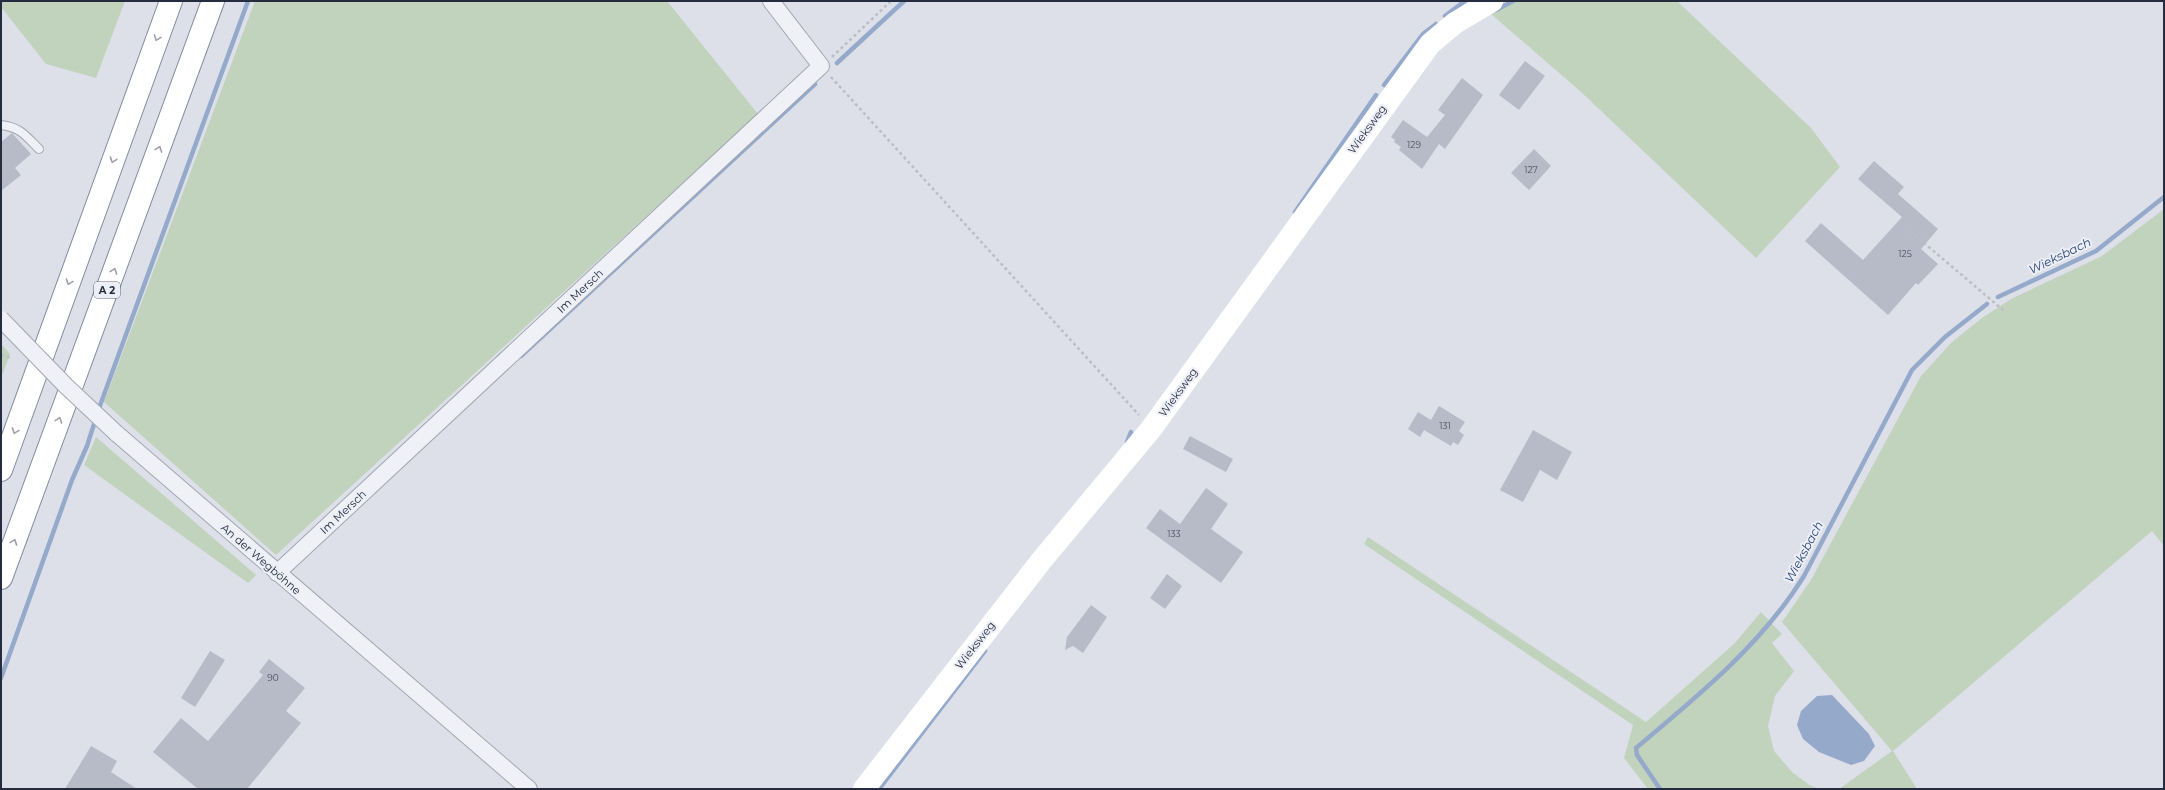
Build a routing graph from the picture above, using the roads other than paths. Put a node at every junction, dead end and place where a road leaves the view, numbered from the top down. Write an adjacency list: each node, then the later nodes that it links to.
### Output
1 (171, 1): 8 (main road, one-way to 8)
2 (213, 1): 10 (main road, A 2, one-way to 2)
3 (771, 1): 9 (street, Im Mersch)
4 (1492, 1): 12 (main road, Wieksweg)
5 (1, 125): 6 (lane)
6 (39, 149)
7 (1, 320): 9 (street, An der Wegböhne, bridge)
8 (1, 470)
9 (277, 573): 11 (street, An der Wegböhne)
10 (1, 578)
11 (529, 789)
12 (864, 789)

